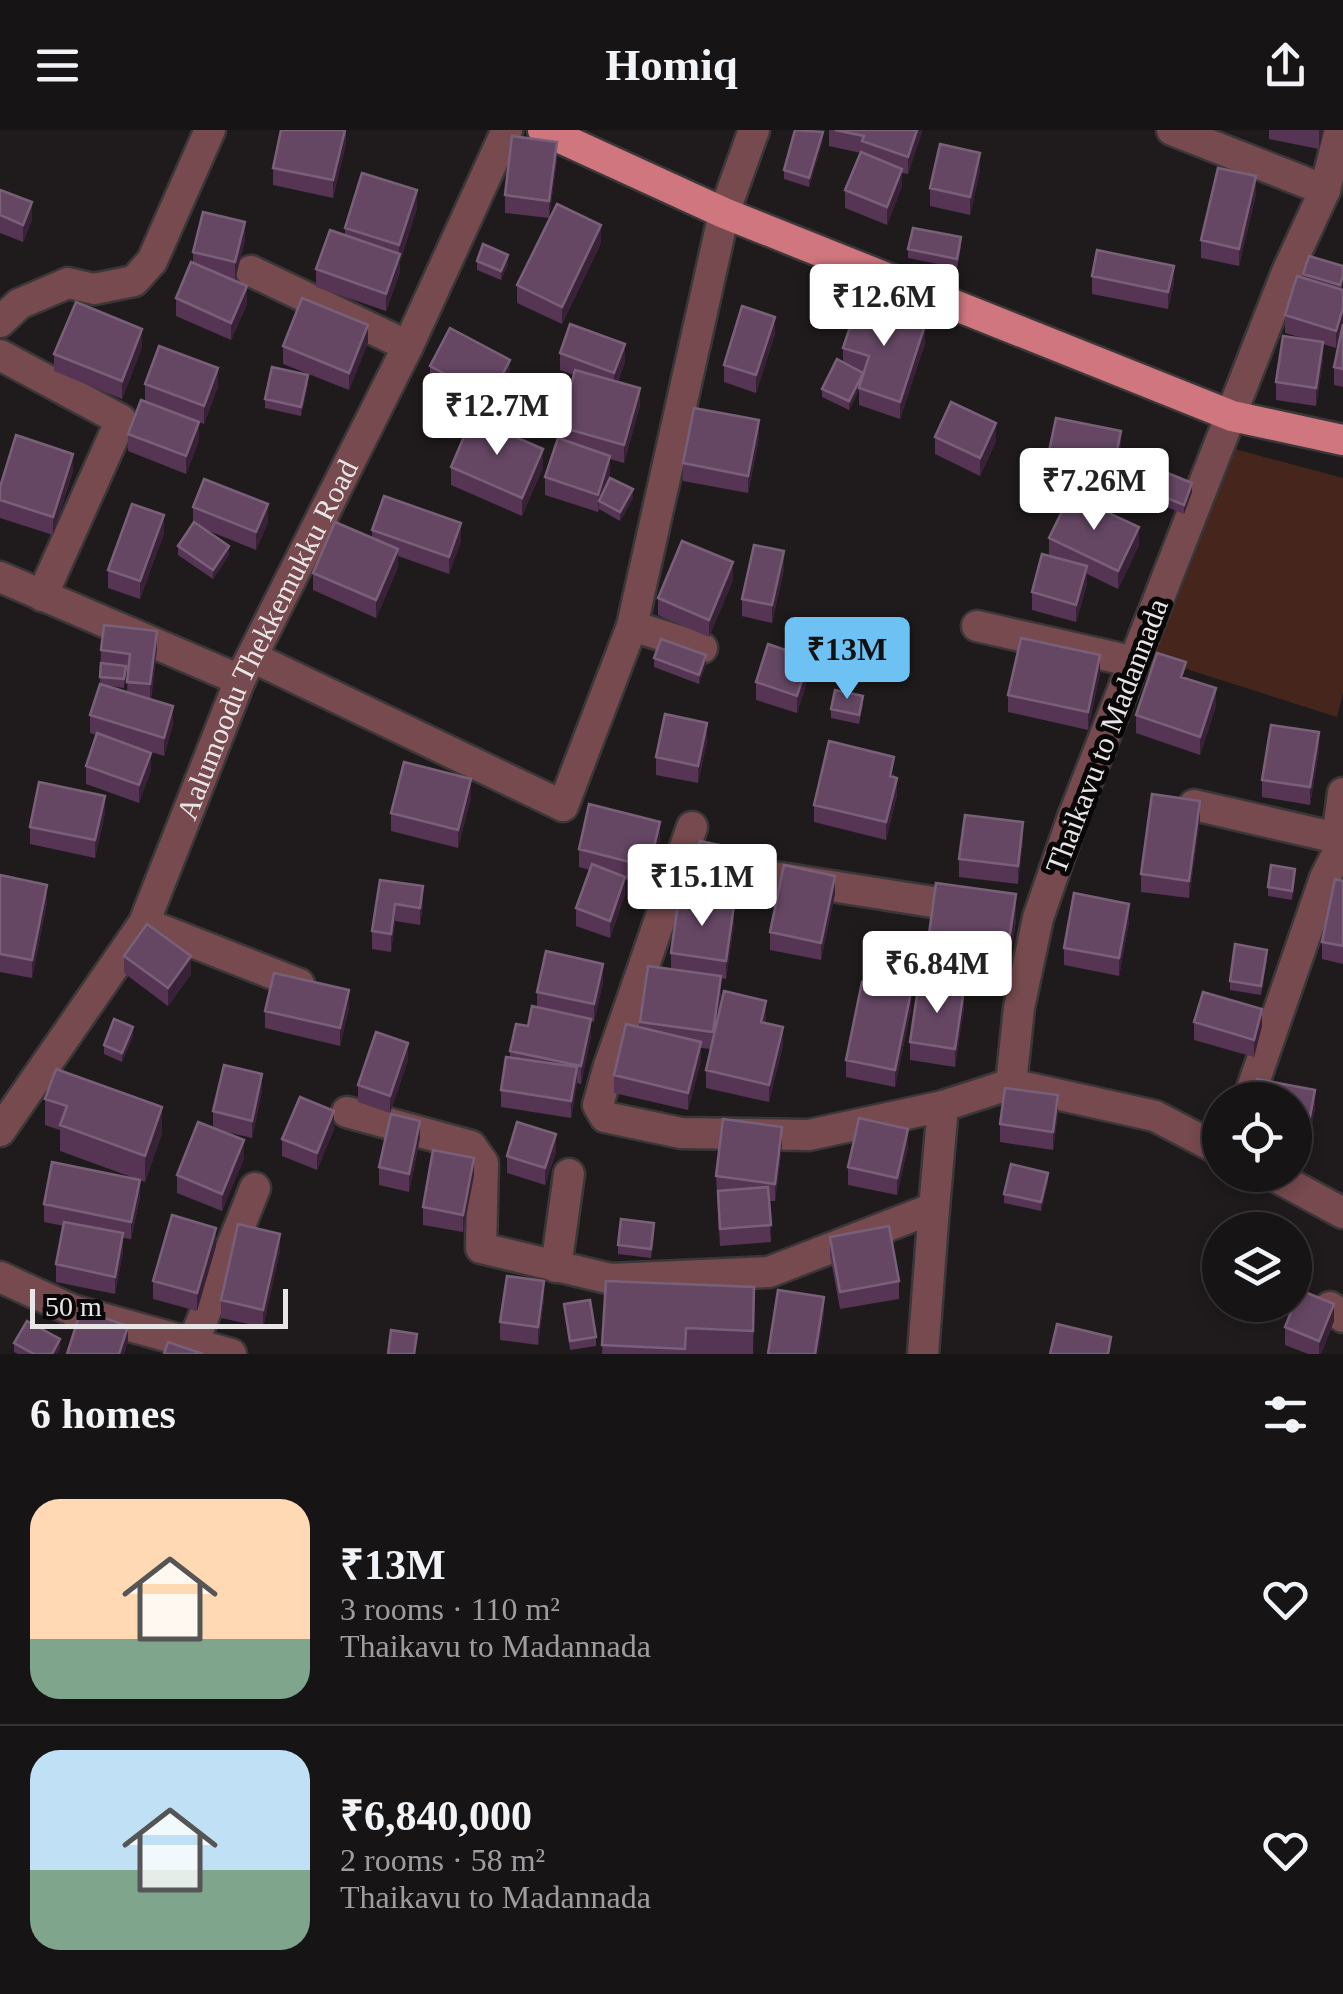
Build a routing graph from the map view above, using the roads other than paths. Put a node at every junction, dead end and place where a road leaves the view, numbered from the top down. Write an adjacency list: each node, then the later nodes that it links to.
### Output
1 (210, 130): 10 (street)
2 (507, 130): 11 (street, Aalumoodu Thekkemukku Road)
3 (754, 130): 8 (street)
4 (1172, 130): 7 (street)
5 (1340, 130): 7 (street, Thaikavu to Madannada)
6 (558, 133): 8 (main road)
7 (1325, 190): 13 (street, Thaikavu to Madannada)
8 (724, 213): 13 (main road); 17 (street)
9 (251, 271): 11 (street)
10 (0, 322)
11 (408, 346): 21 (street, Aalumoodu Thekkemukku Road)
12 (0, 356): 16 (street)
13 (1232, 416): 14 (main road); 20 (street, Thaikavu to Madannada)
14 (1343, 440)
15 (0, 578): 16 (street)
16 (42, 596): 21 (street)
17 (632, 626): 19 (street); 21 (street)
18 (977, 626): 20 (street)
19 (702, 648)
20 (1135, 662): 27 (street, Thaikavu to Madannada)
21 (246, 669): 28 (street, Aalumoodu Thekkemukku Road)
22 (1343, 793): 25 (street)
23 (1194, 805): 25 (street)
24 (692, 827): 32 (street)
25 (1339, 855): 30 (street)
26 (774, 877): 27 (street)
27 (1038, 918): 31 (street, Thaikavu to Madannada)
28 (144, 923): 29 (street); 34 (street, Aalumoodu Thekkemukku Road)
29 (299, 984)
30 (1254, 1082)
31 (1012, 1084): 32 (street); 35 (street)
32 (943, 1106): 39 (street)
33 (346, 1112): 41 (street)
34 (0, 1131)
35 (1202, 1141)
36 (569, 1174): 41 (street)
37 (255, 1188): 43 (street)
38 (1304, 1192): 40 (street)
39 (934, 1208): 41 (street); 45 (street)
40 (1343, 1213)
41 (556, 1267)
42 (0, 1277): 43 (street)
43 (192, 1343): 44 (street)
44 (231, 1354)
45 (923, 1354)

